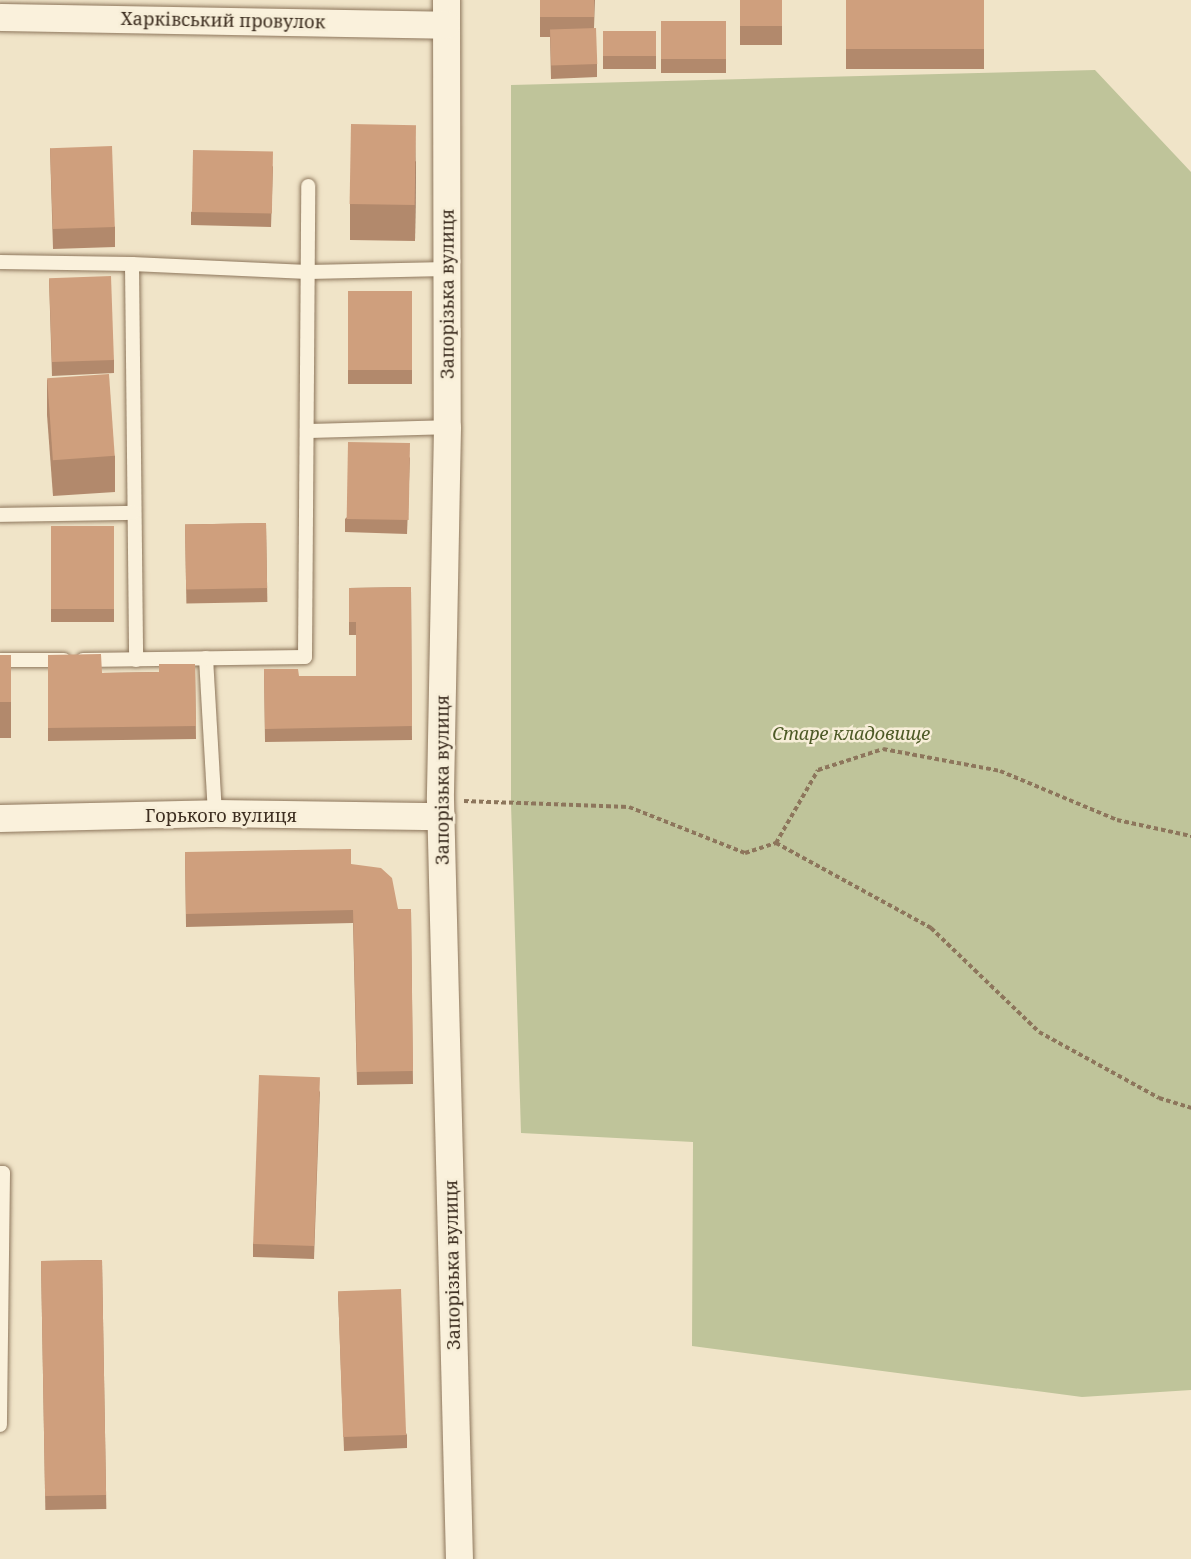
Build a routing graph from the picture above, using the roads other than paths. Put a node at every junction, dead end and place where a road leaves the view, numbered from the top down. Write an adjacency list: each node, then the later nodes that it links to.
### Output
1 (99, 9): 2 (street, Харківський провулок); 3 (street, Харківський провулок)
2 (446, 12): 7 (street, Запорізька вулиця)
3 (0, 17)
4 (308, 186): 8 (lane)
5 (0, 262): 6 (lane)
6 (132, 264): 8 (lane); 11 (lane)
7 (447, 269): 8 (lane); 9 (street, Запорізька вулиця)
8 (308, 272): 10 (lane)
9 (447, 427): 10 (lane); 16 (street, Запорізька вулиця)
10 (307, 431): 13 (lane)
11 (133, 513): 12 (lane); 15 (lane)
12 (0, 515)
13 (206, 658): 15 (lane); 17 (lane)
14 (0, 660): 15 (lane)
15 (136, 660)
16 (440, 808): 17 (street, Горького вулиця); 21 (street, Запорізька вулиця)
17 (215, 813): 18 (street, Горького вулиця)
18 (0, 818)
19 (0, 1173): 20 (lane)
20 (0, 1425)
21 (459, 1559)

